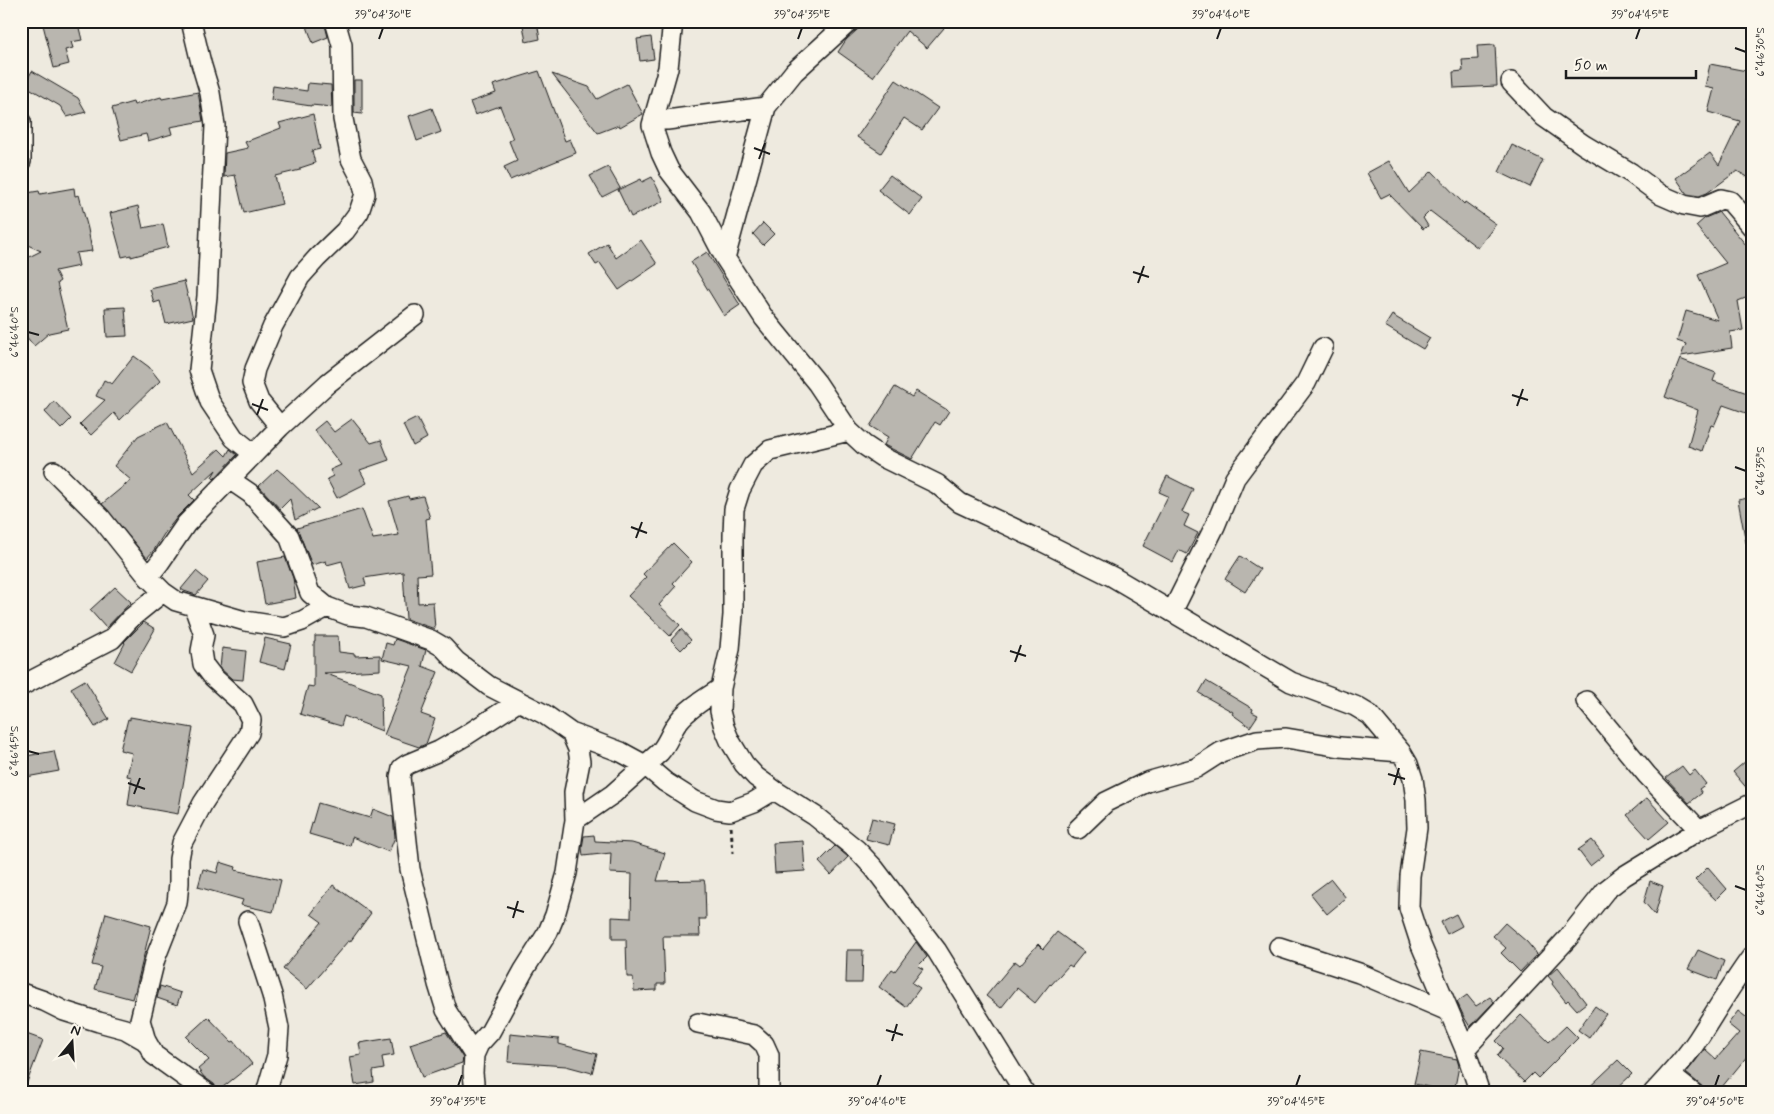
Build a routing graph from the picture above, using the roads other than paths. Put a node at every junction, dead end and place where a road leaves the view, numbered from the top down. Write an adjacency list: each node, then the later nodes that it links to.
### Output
1 (192, 21): 17 (street)
2 (336, 21): 15 (street)
3 (673, 21): 7 (street)
4 (850, 21): 6 (street)
5 (1511, 82): 11 (street)
6 (766, 107): 7 (street); 12 (street)
7 (654, 118): 12 (street)
8 (21, 122): 9 (street)
9 (22, 138): 10 (street)
10 (21, 161)
11 (1753, 228)
12 (725, 258): 16 (street)
13 (415, 315): 15 (street)
14 (1323, 348): 24 (street)
15 (280, 427): 17 (street)
16 (849, 431): 24 (street); 26 (street)
17 (254, 454): 19 (street)
18 (54, 471): 20 (street)
19 (229, 479): 20 (street); 23 (street)
20 (148, 577): 21 (street)
21 (163, 592): 22 (street); 25 (street)
22 (194, 607): 23 (street); 43 (street)
23 (327, 607): 27 (street)
24 (1172, 612): 30 (street)
25 (21, 686)
26 (721, 688): 31 (street); 32 (street)
27 (519, 701): 29 (street); 45 (street)
28 (1586, 701): 36 (street)
29 (571, 733): 31 (street); 34 (street)
30 (1401, 752): 35 (street); 41 (street)
31 (645, 765): 32 (street); 34 (street)
32 (774, 790): 51 (street)
33 (1753, 803): 36 (street)
34 (575, 820): 45 (street)
35 (1078, 829)
36 (1699, 830): 44 (street)
37 (248, 921): 48 (street)
38 (1279, 947): 41 (street)
39 (1753, 955): 46 (street)
40 (21, 993): 43 (street)
41 (1448, 1011): 44 (street)
42 (698, 1023): 50 (street)
43 (146, 1041): 47 (street)
44 (1465, 1049): 52 (street)
45 (474, 1054): 49 (street)
46 (1670, 1075): 53 (street); 54 (street)
47 (207, 1093)
48 (266, 1093)
49 (475, 1093)
50 (769, 1093)
51 (1025, 1093)
52 (1480, 1093)
53 (1652, 1093)
54 (1693, 1093)

